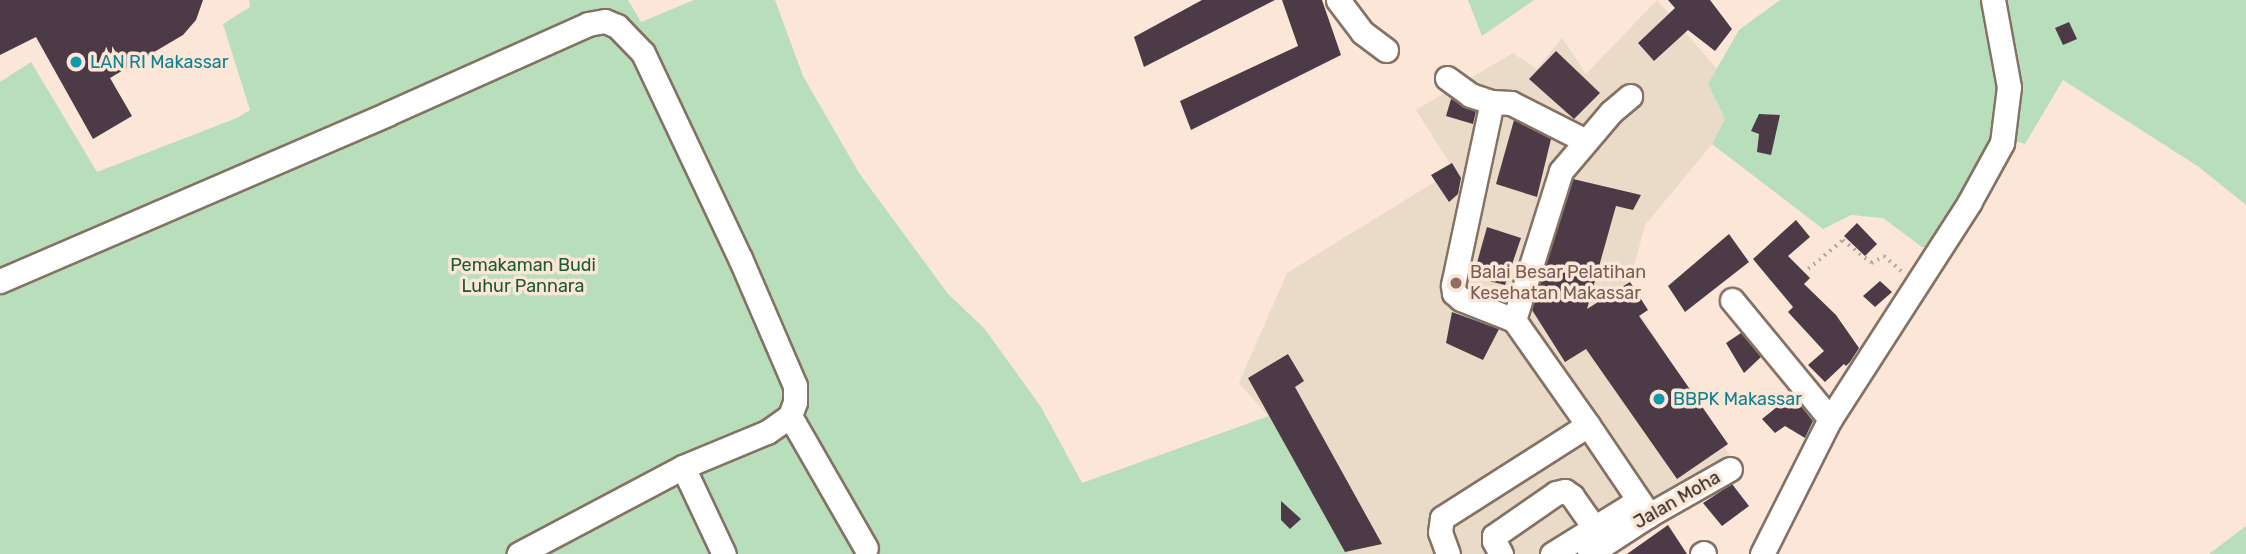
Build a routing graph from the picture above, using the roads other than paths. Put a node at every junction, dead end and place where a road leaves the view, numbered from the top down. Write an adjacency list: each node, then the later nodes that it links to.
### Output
1 (1338, 0): 3 (street)
2 (1993, 0): 12 (street)
3 (1386, 50)
4 (1447, 78): 6 (street)
5 (1630, 96): 7 (street)
6 (1492, 102): 7 (street); 10 (street)
7 (1586, 141): 10 (street)
8 (0, 281): 11 (street)
9 (1732, 300): 12 (street)
10 (1514, 320): 13 (street)
11 (790, 416): 14 (street); 18 (street)
12 (1830, 419): 25 (street)
13 (1588, 425): 16 (street); 21 (street)
14 (683, 467): 19 (street); 20 (street)
15 (1730, 469): 16 (street, Jalan Moha)
16 (1644, 507): 17 (street); 24 (street, Jalan Moha)
17 (1594, 528): 22 (street); 23 (street)
18 (866, 548)
19 (519, 554)
20 (724, 554)
21 (1448, 554)
22 (1501, 554)
23 (1552, 554)
24 (1589, 554)
25 (1762, 554)

